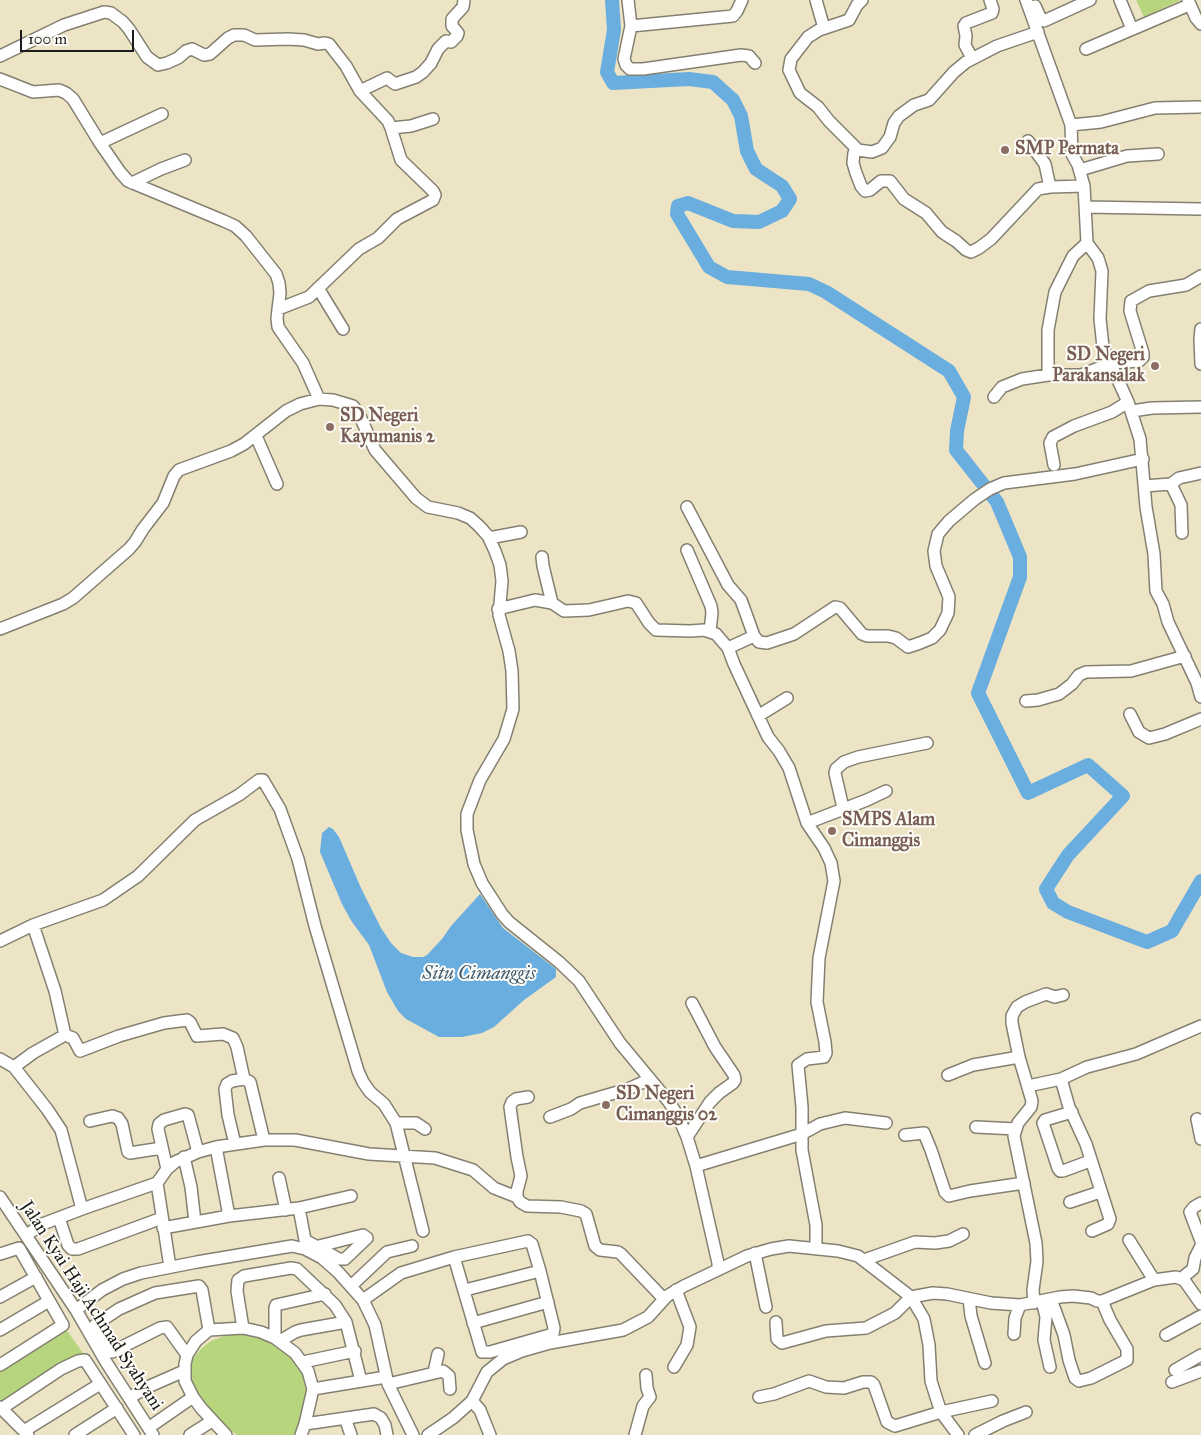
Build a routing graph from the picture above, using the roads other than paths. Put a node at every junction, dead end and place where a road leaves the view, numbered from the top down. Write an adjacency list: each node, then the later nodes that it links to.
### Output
1 (464, 0): 22 (street)
2 (628, 0): 13 (street)
3 (742, 0): 13 (street)
4 (816, 0): 14 (street)
5 (862, 0): 14 (street)
6 (990, 0): 19 (street)
7 (1026, 0): 16 (street)
8 (1033, 0): 9 (street)
9 (1090, 0)
10 (1120, 0): 15 (street)
11 (1188, 3): 12 (street); 15 (street)
12 (1201, 24)
13 (631, 26): 20 (street)
14 (824, 28): 30 (street)
15 (1132, 29): 17 (street)
16 (1038, 32): 19 (street); 26 (street)
17 (1086, 49)
18 (0, 56): 22 (street)
19 (972, 58): 30 (street)
20 (755, 63)
21 (0, 79): 29 (street)
22 (360, 91): 27 (street)
23 (1199, 107): 26 (street)
24 (162, 114): 29 (street)
25 (433, 119): 27 (street)
26 (1071, 125): 33 (street)
27 (391, 128): 41 (street)
28 (1028, 141): 35 (street)
29 (100, 143): 34 (street)
30 (858, 150): 35 (street)
31 (1158, 154): 33 (street)
32 (185, 160): 34 (street)
33 (1080, 170): 36 (street)
34 (132, 183): 42 (street)
35 (1050, 186): 36 (street)
36 (1084, 186): 37 (street)
37 (1085, 207): 38 (street); 39 (street)
38 (1201, 209)
39 (1087, 243): 45 (street); 47 (street)
40 (1201, 276): 45 (street)
41 (318, 288): 42 (street); 43 (street)
42 (278, 309): 49 (street)
43 (343, 329)
44 (1201, 330): 46 (street)
45 (1111, 363): 47 (street); 50 (street)
46 (1201, 364)
47 (1048, 375): 48 (street)
48 (994, 397)
49 (319, 399): 52 (street); 62 (street)
50 (1130, 407): 51 (street); 53 (street); 54 (street)
51 (1201, 408)
52 (256, 436): 56 (street); 67 (street)
53 (1143, 459): 58 (street); 69 (street)
54 (1054, 466)
55 (1201, 473): 57 (street)
56 (277, 484)
57 (1170, 484): 58 (street); 61 (street)
58 (1144, 486): 71 (street)
59 (687, 507): 69 (street)
60 (521, 532): 62 (street)
61 (1182, 533)
62 (489, 538): 66 (street)
63 (688, 550): 68 (street)
64 (542, 557): 65 (street)
65 (552, 603): 66 (street); 68 (street)
66 (498, 608): 93 (street)
67 (0, 629)
68 (710, 631): 70 (street)
69 (754, 636): 70 (street)
70 (728, 648): 76 (street)
71 (1185, 656): 72 (street); 74 (street)
72 (1201, 697)
73 (787, 698): 76 (street)
74 (1026, 701)
75 (1130, 714): 77 (street)
76 (758, 716): 81 (street)
77 (1201, 719)
78 (927, 743): 80 (street)
79 (886, 791): 80 (street)
80 (843, 808): 81 (street)
81 (807, 823): 106 (street)
82 (33, 925): 83 (street); 87 (street); 101 (street)
83 (0, 941)
84 (1063, 995): 88 (street)
85 (692, 1003): 108 (street)
86 (1201, 1026): 94 (street)
87 (65, 1035): 90 (street); 92 (street)
88 (1019, 1057): 91 (street); 95 (street)
89 (0, 1059): 90 (street)
90 (14, 1067): 130 (street)
91 (948, 1075)
92 (245, 1079): 110 (street); 111 (street)
93 (650, 1079): 98 (street); 108 (street)
94 (1061, 1079): 95 (street); 97 (street)
95 (1028, 1086): 105 (street)
96 (528, 1097): 126 (street)
97 (1072, 1112): 117 (street); 117 (street)
98 (550, 1117)
99 (1197, 1119): 109 (street)
100 (90, 1121): 113 (street)
101 (396, 1123): 104 (street); 115 (street)
102 (886, 1123): 106 (street)
103 (976, 1127): 105 (street)
104 (425, 1129)
105 (1016, 1129): 122 (street)
106 (802, 1134): 118 (street); 144 (street)
107 (905, 1136): 122 (street)
108 (687, 1137): 118 (street)
109 (1201, 1139)
110 (264, 1140): 111 (street); 115 (street)
111 (235, 1144): 112 (street)
112 (216, 1147): 114 (street); 132 (street)
113 (162, 1148): 114 (street); 119 (street)
114 (198, 1152): 116 (street)
115 (403, 1155): 126 (street); 136 (street)
116 (184, 1157): 119 (street); 134 (street)
117 (1090, 1161): 123 (street)
118 (696, 1166): 151 (street)
119 (166, 1169): 121 (street)
120 (279, 1178): 131 (street)
121 (156, 1183): 130 (street); 135 (street)
122 (1024, 1183): 166 (street)
123 (1100, 1192): 127 (street); 137 (street)
124 (350, 1196): 129 (street)
125 (0, 1197): 139 (street, Jalan Kyai Haji Achmad Syahyani)
126 (517, 1197): 162 (street)
127 (1070, 1202)
128 (1201, 1203): 141 (street)
129 (299, 1208): 131 (street); 145 (street)
130 (82, 1209): 133 (street)
131 (286, 1210): 132 (street)
132 (229, 1216): 134 (street)
133 (59, 1218): 135 (street); 139 (street)
134 (195, 1222): 135 (street)
135 (162, 1223): 150 (street)
136 (423, 1231)
137 (1092, 1231)
138 (963, 1234): 149 (street)
139 (27, 1235): 172 (street, Jalan Kyai Haji Achmad Syahyani)
140 (1130, 1240): 154 (street)
141 (1201, 1241)
142 (412, 1246): 156 (street)
143 (1201, 1246): 155 (street)
144 (816, 1249): 147 (street); 149 (street)
145 (323, 1252): 150 (street); 156 (street)
146 (0, 1254): 153 (street)
147 (754, 1254): 151 (street); 171 (street)
148 (458, 1258): 152 (street); 157 (street); 164 (street)
149 (864, 1260): 161 (street)
150 (170, 1267): 172 (street)
151 (718, 1269): 158 (street)
152 (540, 1271): 157 (street); 168 (street)
153 (36, 1276): 160 (street); 165 (street)
154 (1154, 1280): 155 (street); 167 (street)
155 (1184, 1280): 169 (street)
156 (351, 1286): 164 (street)
157 (464, 1290): 176 (street)
158 (676, 1290): 162 (street); 190 (street)
159 (325, 1294): 174 (street); 177 (street); 182 (street)
160 (0, 1297)
161 (911, 1297): 163 (street); 175 (street); 209 (street)
162 (664, 1299): 205 (street)
163 (969, 1299): 170 (street); 188 (street)
164 (363, 1300): 196 (street)
165 (49, 1301): 178 (street); 189 (street)
166 (1042, 1301): 167 (street); 167 (street); 170 (street); 191 (street)
167 (1102, 1301)
168 (548, 1302): 176 (street); 176 (street)
169 (1201, 1304)
170 (1020, 1305): 180 (street)
171 (766, 1307)
172 (76, 1310): 213 (street, Jalan Kyai Haji Achmad Syahyani)
173 (1201, 1316): 181 (street)
174 (346, 1322): 182 (street); 183 (street)
175 (776, 1322)
176 (473, 1323)
177 (243, 1328): 179 (street); 182 (street)
178 (0, 1330)
179 (210, 1330): 185 (street); 185 (street)
180 (1014, 1334)
181 (1166, 1335)
182 (277, 1339): 187 (street)
183 (355, 1351): 187 (street); 197 (street)
184 (438, 1354): 194 (street)
185 (188, 1355): 192 (street)
186 (1201, 1355): 193 (street)
187 (303, 1362): 201 (street)
188 (984, 1363)
189 (0, 1365)
190 (674, 1366)
191 (1050, 1367)
192 (184, 1371): 202 (street); 203 (street)
193 (1201, 1371)
194 (434, 1372): 196 (street); 200 (street)
195 (646, 1375): 227 (street)
196 (387, 1380): 197 (street); 224 (street)
197 (361, 1381): 201 (street)
198 (100, 1384): 207 (street); 208 (street); 216 (street)
199 (128, 1384): 202 (street)
200 (450, 1389)
201 (313, 1390): 214 (street)
202 (134, 1395): 213 (street)
203 (192, 1397): 212 (street); 213 (street)
204 (759, 1397): 215 (street)
205 (472, 1400): 225 (street); 226 (street)
206 (992, 1401): 209 (street)
207 (1, 1408): 216 (street)
208 (117, 1408): 217 (street); 218 (street)
209 (941, 1412): 215 (street); 228 (street)
210 (1026, 1412): 229 (street)
211 (345, 1418): 214 (street); 222 (street); 223 (street)
212 (212, 1421): 220 (street); 221 (street)
213 (154, 1430): 219 (street)
214 (303, 1430)
215 (901, 1430)
216 (26, 1433)
217 (75, 1435)
218 (134, 1435)
219 (161, 1435)
220 (190, 1435)
221 (226, 1435)
222 (351, 1435)
223 (387, 1435)
224 (413, 1435)
225 (428, 1435)
226 (490, 1435)
227 (635, 1435)
228 (958, 1435)
229 (975, 1435)

